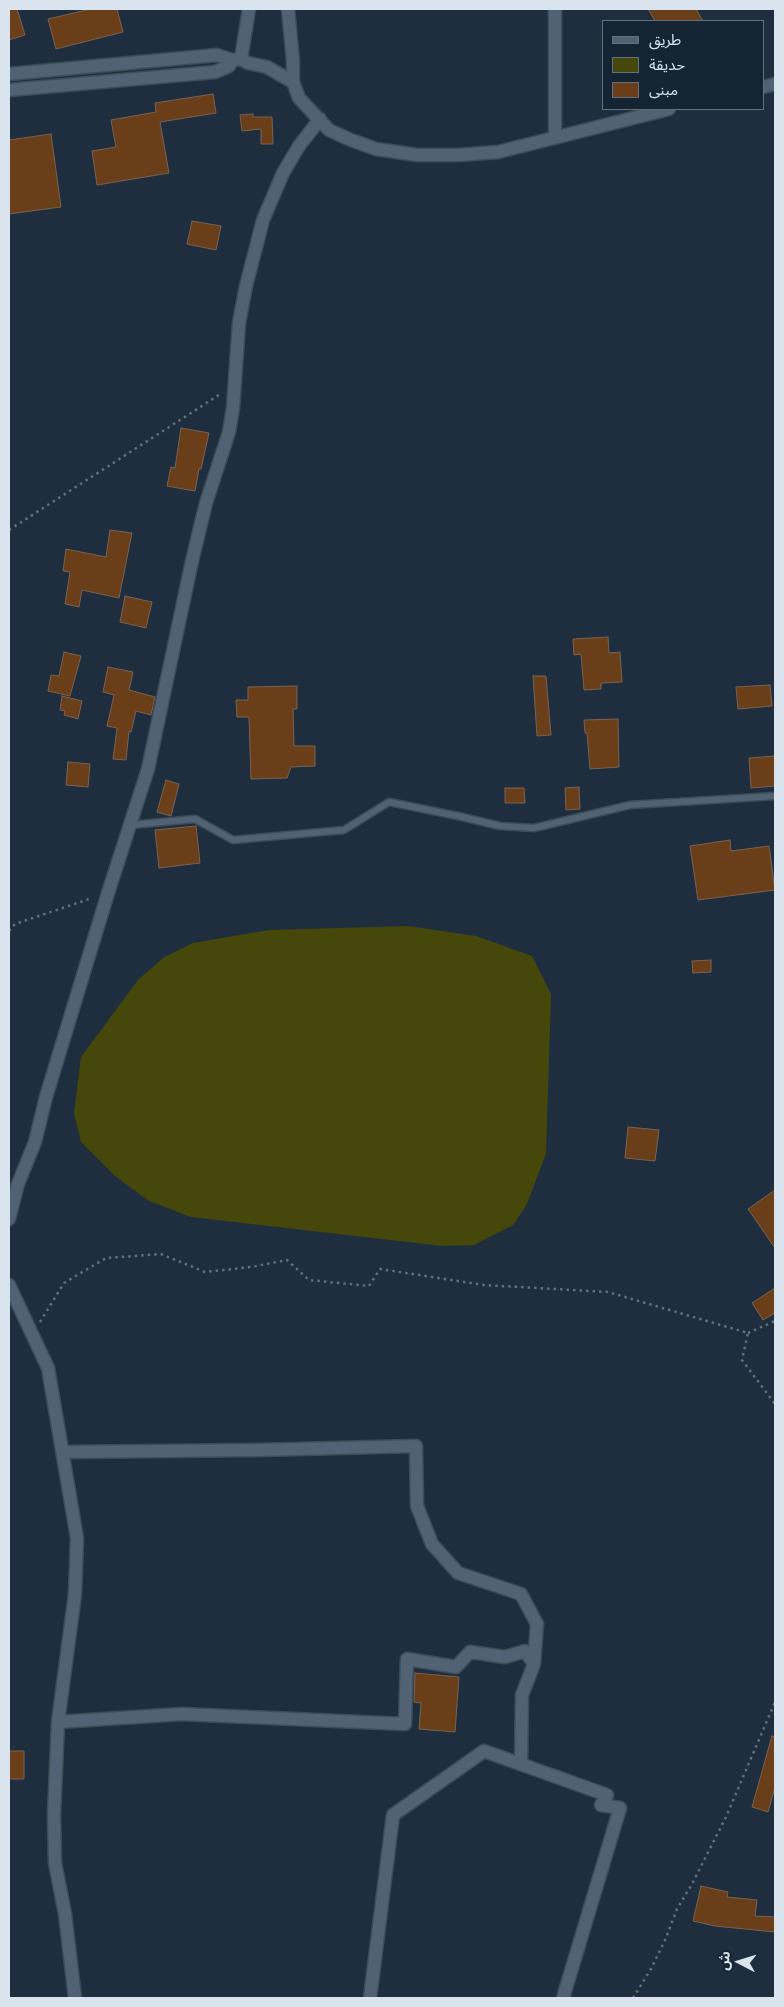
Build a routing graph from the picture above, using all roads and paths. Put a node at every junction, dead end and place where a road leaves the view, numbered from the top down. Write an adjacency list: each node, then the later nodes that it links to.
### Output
1 (249, 9): 4 (street)
2 (288, 9): 6 (street)
3 (555, 9): 10 (street)
4 (236, 60): 5 (street); 6 (street); 7 (street)
5 (9, 74)
6 (293, 82): 9 (street)
7 (9, 90)
8 (665, 110): 10 (street)
9 (320, 119): 10 (street); 11 (street)
10 (556, 137)
11 (235, 384): 12 (path); 14 (street)
12 (9, 530)
13 (775, 796): 14 (lane)
14 (130, 825): 15 (street)
15 (108, 893): 16 (path); 17 (street)
16 (9, 931)
17 (9, 1219)
18 (9, 1285): 21 (street)
19 (775, 1321): 20 (path)
20 (748, 1333): 21 (path); 22 (path)
21 (32, 1335): 23 (street)
22 (775, 1404)
23 (63, 1452): 24 (street); 26 (street)
24 (534, 1664): 26 (street); 27 (street)
25 (775, 1702): 31 (path)
26 (58, 1722): 28 (street)
27 (521, 1764): 29 (street); 30 (street)
28 (75, 1998)
29 (370, 1998)
30 (563, 1998)
31 (633, 1998)

